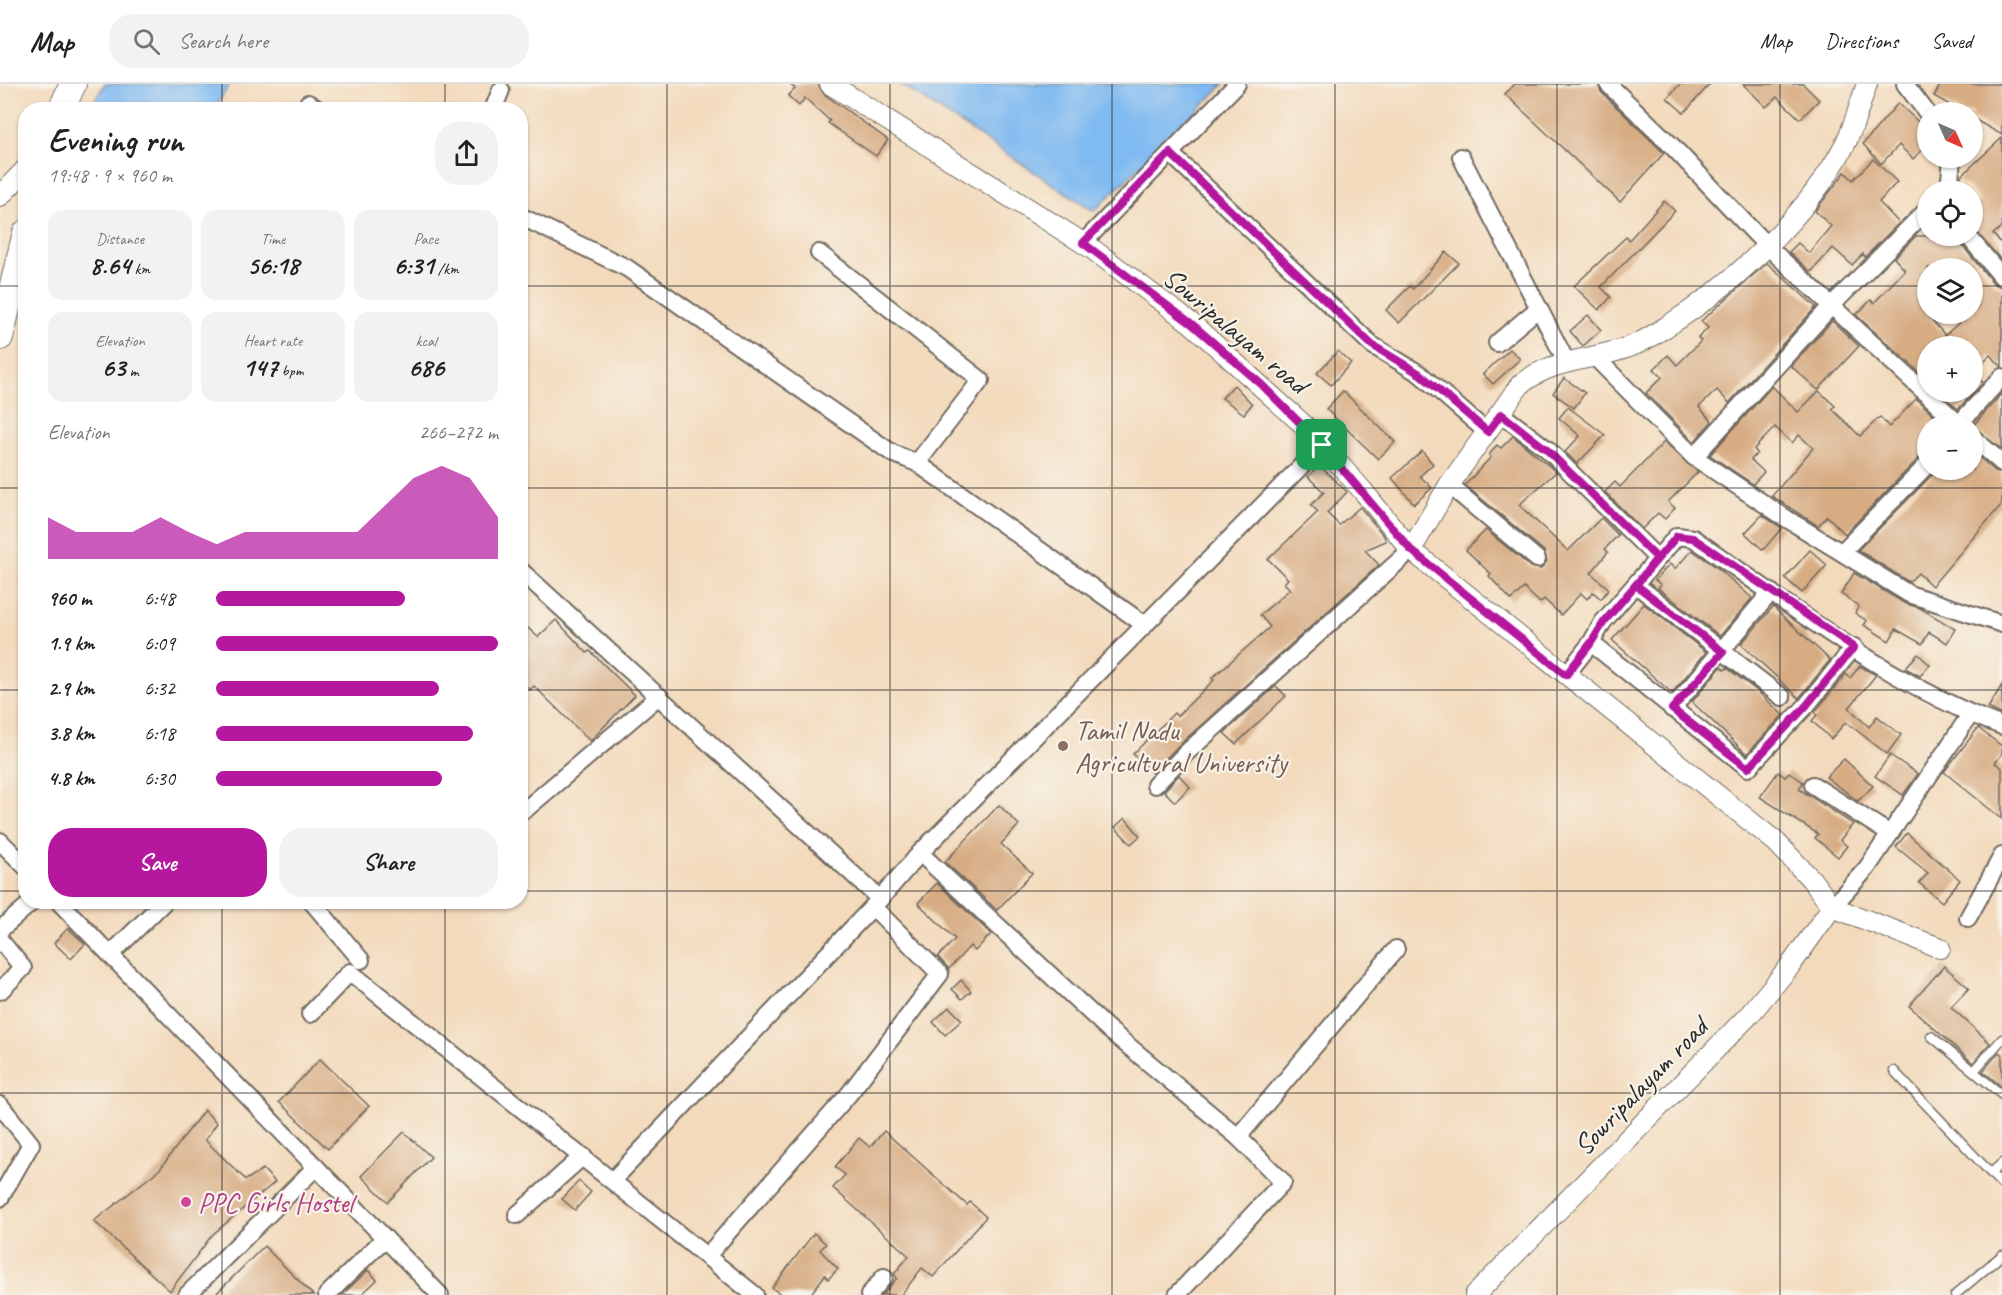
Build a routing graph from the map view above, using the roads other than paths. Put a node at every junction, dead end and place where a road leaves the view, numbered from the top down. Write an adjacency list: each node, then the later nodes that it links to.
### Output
1 (73, 84): 8 (main road)
2 (830, 84): 17 (street, Sowripalayam road)
3 (1237, 84): 11 (street)
4 (1608, 84): 18 (street)
5 (1867, 84): 18 (street)
6 (1905, 84): 10 (street)
7 (501, 90): 9 (street)
8 (65, 102)
9 (496, 102)
10 (1919, 102)
11 (1170, 153): 17 (street); 33 (street)
12 (1461, 157): 24 (street)
13 (18, 177): 14 (street)
14 (0, 196)
15 (528, 220): 37 (street)
16 (1917, 220): 23 (street)
17 (1083, 243): 34 (street, Sowripalayam road)
18 (1766, 245): 23 (street); 27 (street)
19 (1976, 246): 22 (street)
20 (819, 253): 37 (street)
21 (18, 265): 25 (main road)
22 (2002, 277)
23 (1833, 304): 31 (street); 36 (street)
24 (1539, 308): 26 (street); 28 (street)
25 (0, 337)
26 (1497, 343)
27 (1595, 357): 28 (street); 36 (street)
28 (1566, 362): 30 (street)
29 (2002, 377): 32 (street)
30 (1501, 414): 33 (street); 43 (street)
31 (1948, 414)
32 (1968, 414)
33 (1488, 432): 40 (street)
34 (1322, 445): 41 (street, Sowripalayam road); 49 (street)
35 (1983, 447): 38 (street)
36 (1694, 457): 42 (street)
37 (917, 463): 49 (street)
38 (2002, 463)
39 (1917, 475): 42 (street)
40 (1449, 485): 41 (street); 44 (street)
41 (1411, 550): 53 (street, Sowripalayam road); 59 (street)
42 (1842, 552): 48 (street)
43 (1657, 558): 46 (street); 47 (street)
44 (1537, 559)
45 (528, 577): 54 (street)
46 (1636, 585): 50 (street); 52 (street)
47 (1771, 592): 51 (street); 52 (street)
48 (2002, 624)
49 (1145, 625): 64 (street)
50 (1591, 643): 53 (street); 56 (street)
51 (1854, 647): 56 (street); 57 (street)
52 (1723, 652): 55 (street); 56 (street)
53 (1566, 675): 68 (street, Sowripalayam road)
54 (659, 696): 61 (street); 67 (street)
55 (1782, 697)
56 (1672, 709)
57 (1970, 715): 58 (street); 62 (street)
58 (2002, 726)
59 (1155, 785)
60 (1813, 785): 62 (street)
61 (528, 807)
62 (1890, 834): 68 (street)
63 (0, 841): 66 (street)
64 (920, 853): 67 (street); 88 (street)
65 (2002, 856): 73 (street)
66 (18, 859)
67 (877, 902): 93 (street); 99 (street)
68 (1832, 907): 76 (street); 107 (street, Sowripalayam road)
69 (24, 909): 74 (street)
70 (66, 909): 78 (street)
71 (157, 909): 78 (street)
72 (318, 909): 79 (street)
73 (1968, 918)
74 (0, 930)
75 (0, 940): 80 (street)
76 (1941, 948)
77 (1396, 949): 88 (street)
78 (111, 954): 91 (street)
79 (361, 960)
80 (0, 991)
81 (310, 1014): 89 (street)
82 (1931, 1036): 85 (lane)
83 (2002, 1039): 85 (lane)
84 (1894, 1071): 92 (lane)
85 (1974, 1071): 86 (lane)
86 (2002, 1095)
87 (0, 1105): 95 (street)
88 (1238, 1137): 106 (street)
89 (583, 1156): 93 (street); 96 (street)
90 (2002, 1163): 92 (lane)
91 (316, 1167): 97 (street); 101 (street)
92 (1991, 1173): 94 (lane)
93 (613, 1180): 99 (street)
94 (2002, 1185)
95 (0, 1198)
96 (517, 1215)
97 (386, 1238): 102 (street); 103 (street)
98 (2002, 1255): 108 (lane)
99 (707, 1256): 104 (street)
100 (884, 1277): 105 (street)
101 (187, 1295)
102 (327, 1295)
103 (440, 1295)
104 (755, 1295)
105 (869, 1295)
106 (1177, 1295)
107 (1475, 1295)
108 (1955, 1295)

